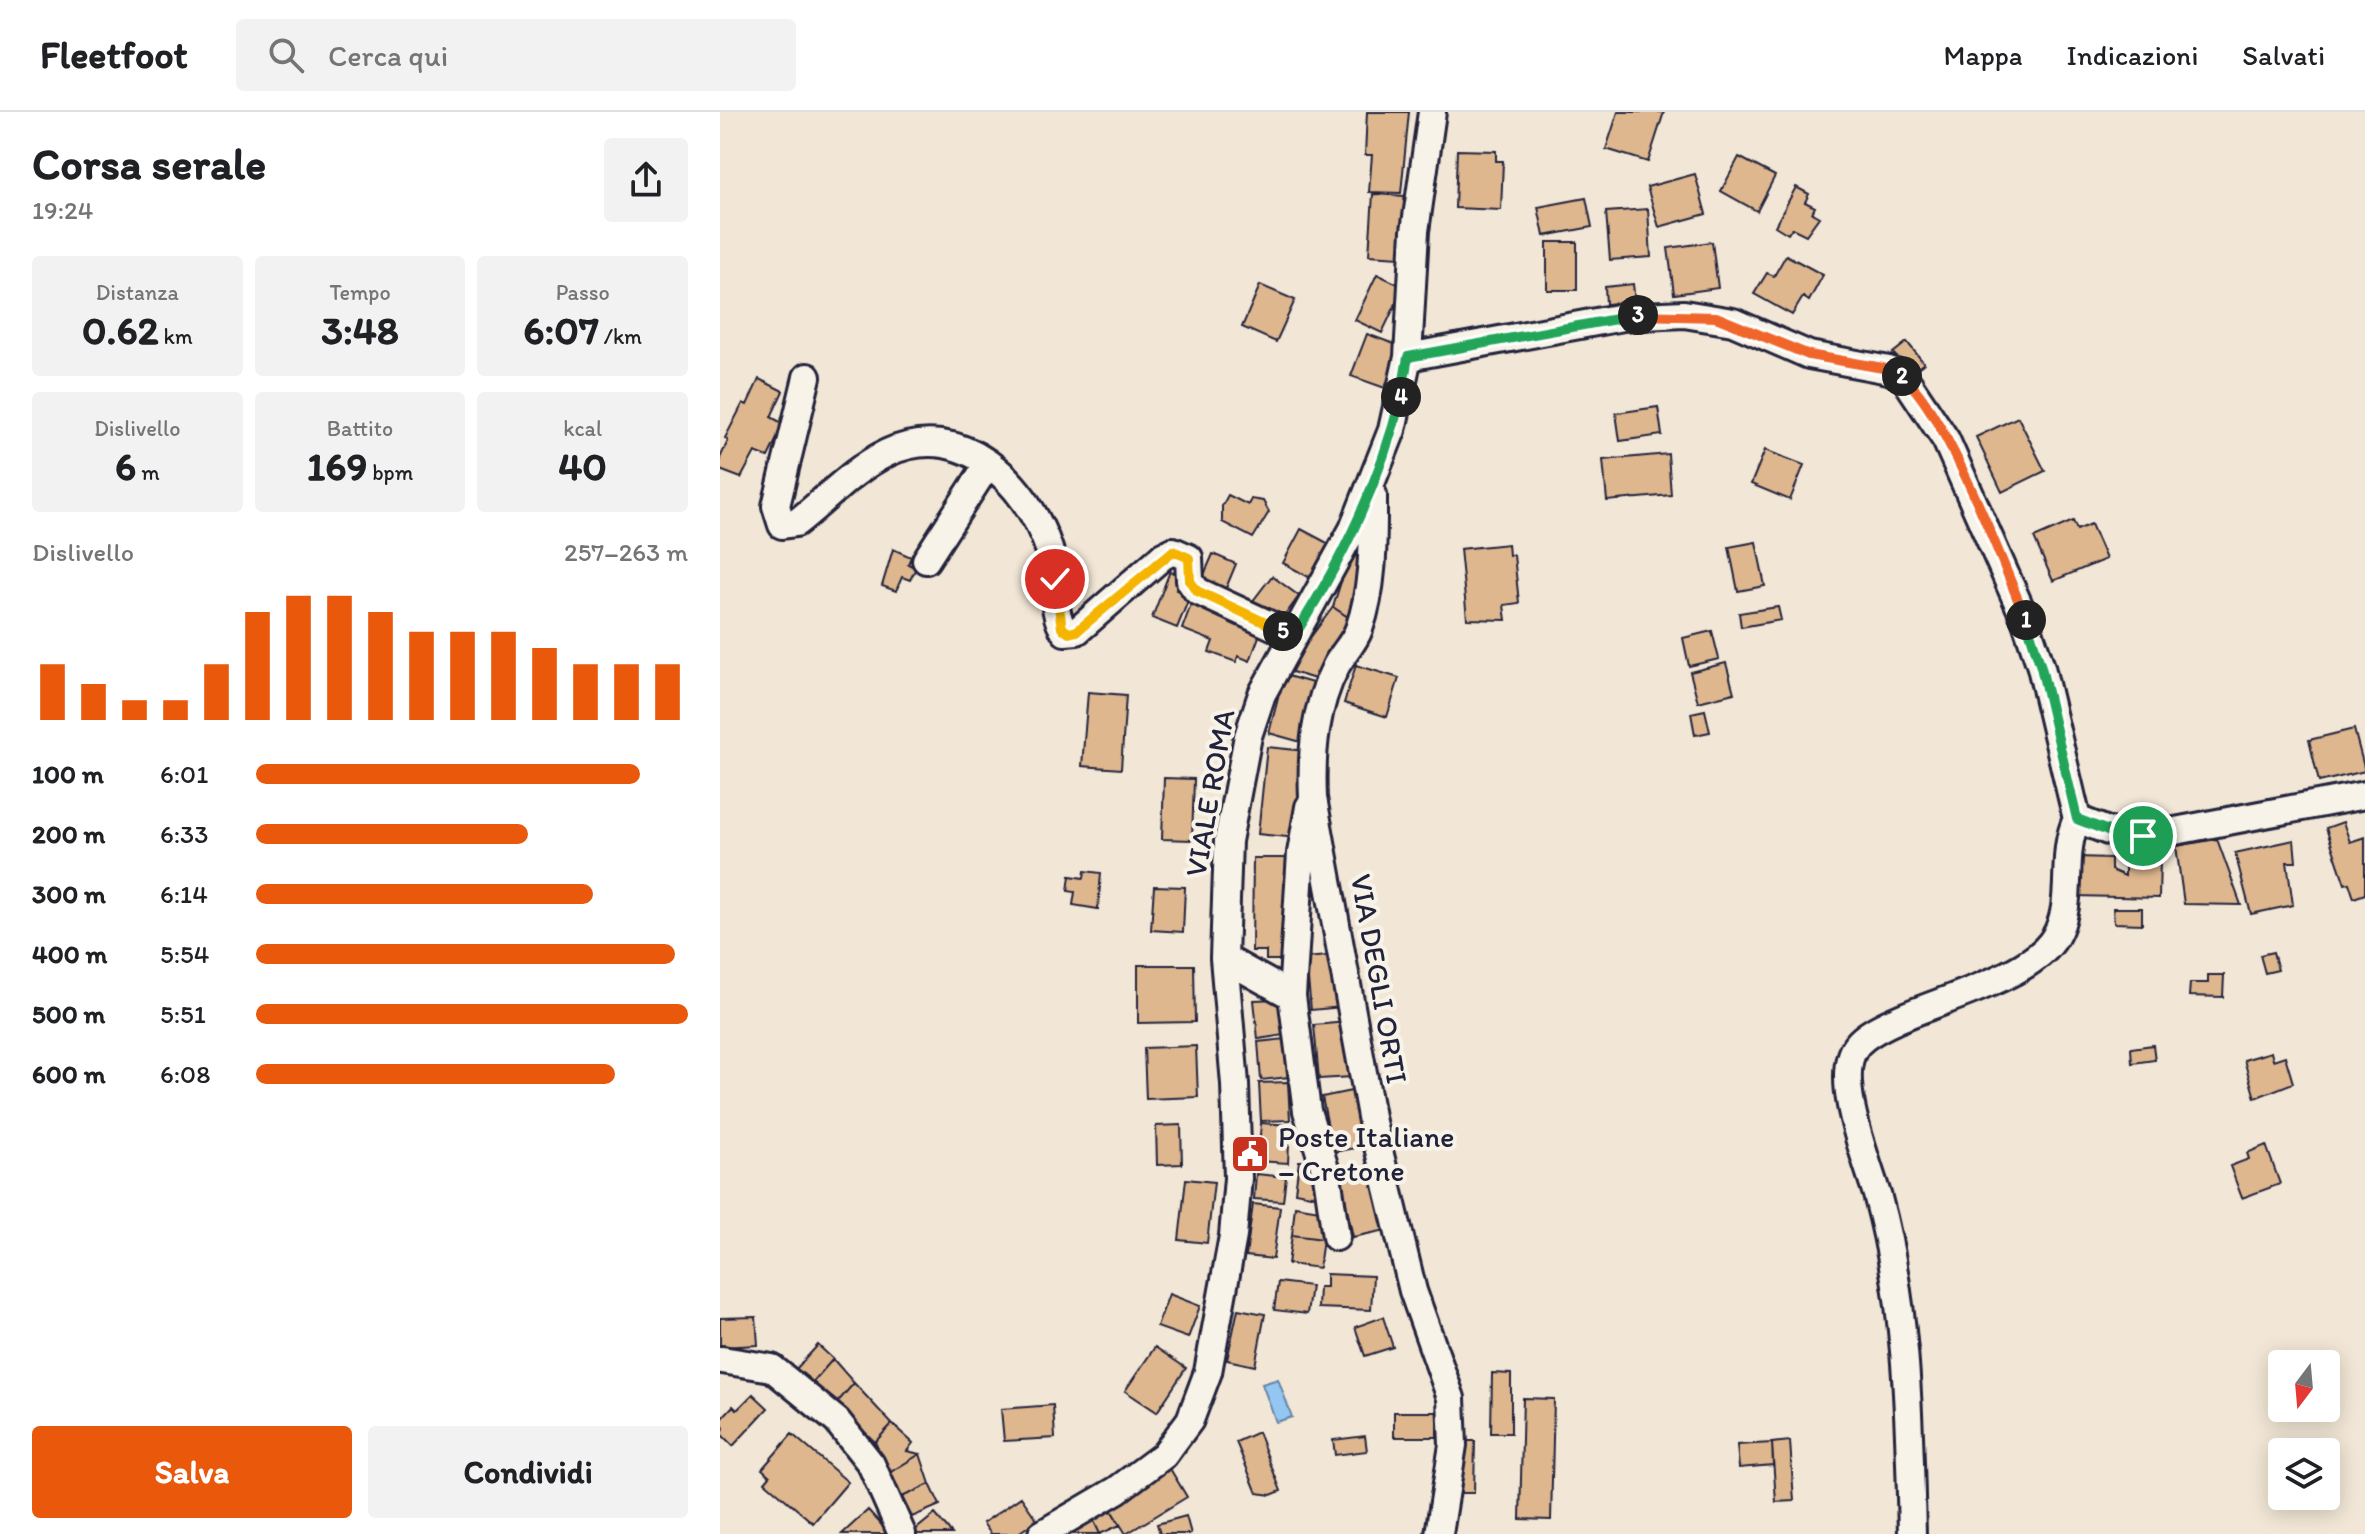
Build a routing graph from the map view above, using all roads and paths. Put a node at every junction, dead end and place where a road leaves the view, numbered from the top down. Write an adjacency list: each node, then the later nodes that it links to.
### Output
1 (1432, 112): 2 (street, VIALE ROMA)
2 (1408, 357): 5 (street, VIALE ROMA); 10 (street)
3 (807, 377): 4 (street)
4 (988, 464): 6 (street); 7 (street)
5 (1373, 483): 7 (street, VIALE ROMA); 8 (street, VIA DEGLI ORTI)
6 (926, 560)
7 (1294, 636): 11 (street, VIALE ROMA)
8 (1313, 788): 12 (street); 17 (street, VIA DEGLI ORTI)
9 (2365, 795): 10 (street)
10 (2077, 819): 18 (street)
11 (1224, 958): 12 (street); 16 (street, VIALE ROMA)
12 (1292, 996): 13 (street)
13 (1336, 1237)
14 (722, 1360): 15 (street)
15 (902, 1534)
16 (1042, 1534)
17 (1439, 1534)
18 (1912, 1534)

